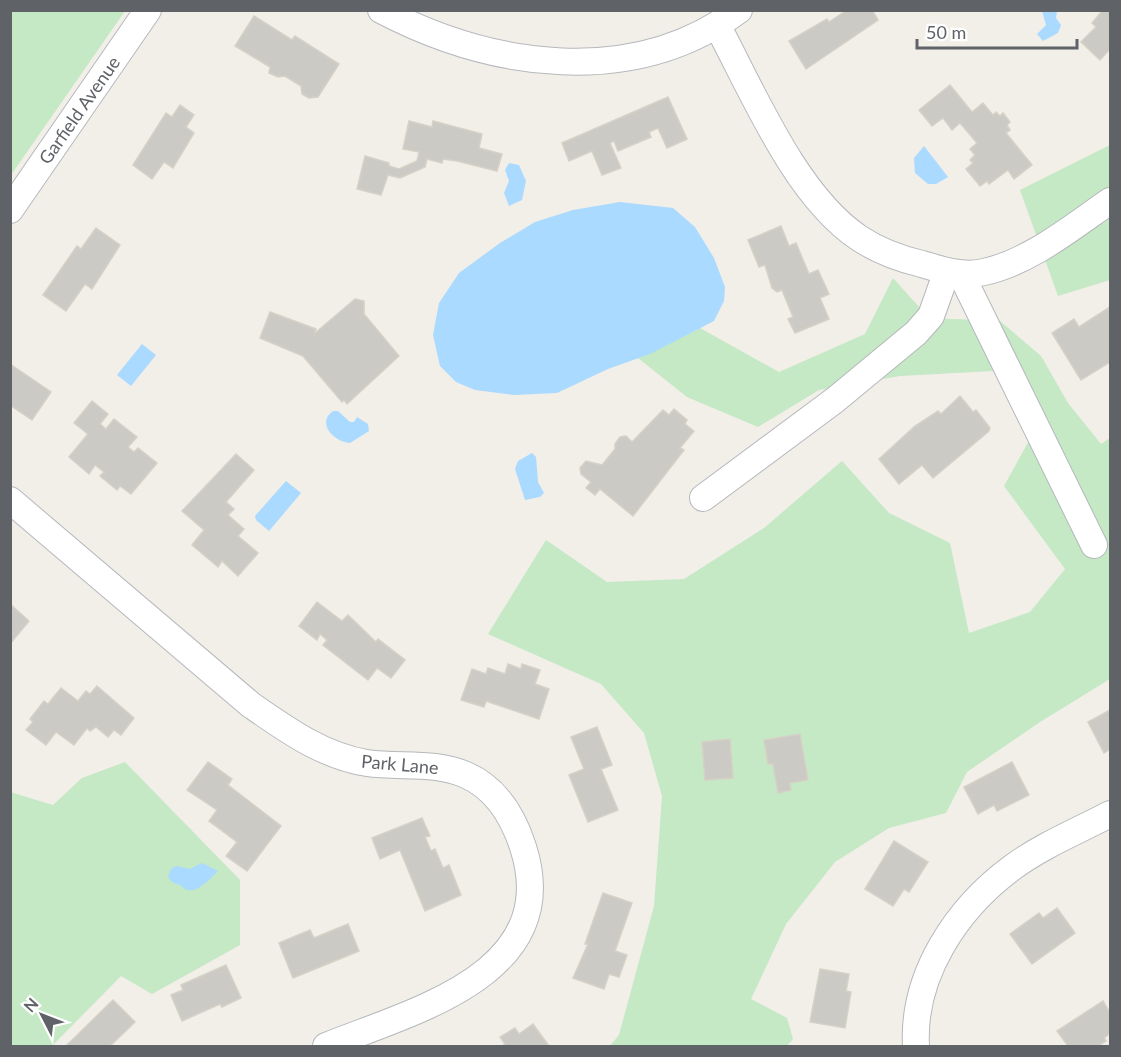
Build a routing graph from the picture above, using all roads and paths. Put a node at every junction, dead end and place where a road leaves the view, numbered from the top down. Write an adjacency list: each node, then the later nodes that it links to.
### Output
1 (148, 10): 6 (street, Garfield Avenue)
2 (381, 10): 4 (street)
3 (739, 10): 4 (street)
4 (717, 25): 7 (street)
5 (1110, 201): 7 (street)
6 (10, 210)
7 (954, 272): 8 (street); 10 (street)
8 (703, 498)
9 (10, 500): 12 (street, Park Lane)
10 (1094, 545)
11 (1110, 814): 13 (street)
12 (326, 1047)
13 (916, 1047)

